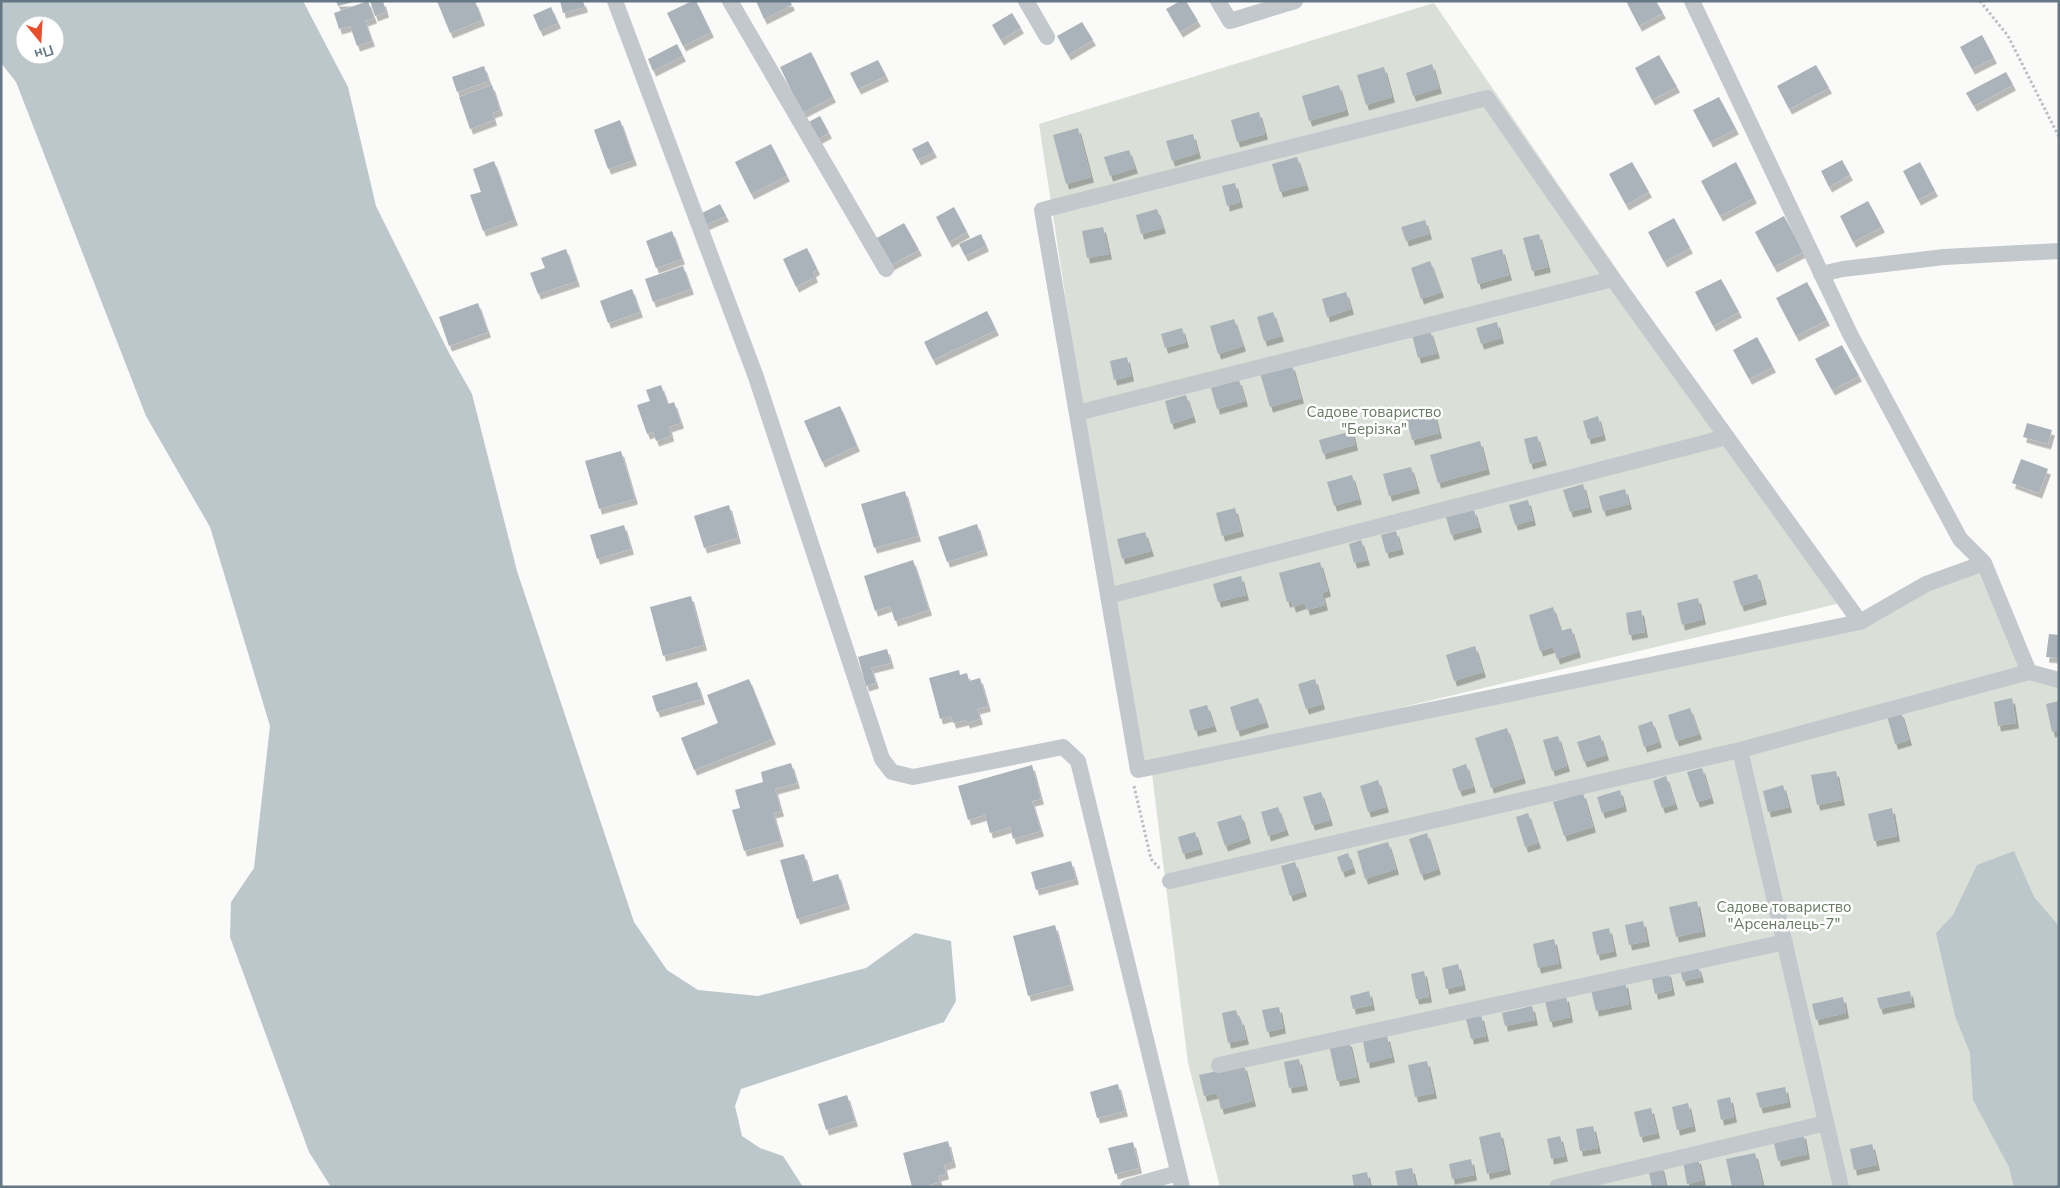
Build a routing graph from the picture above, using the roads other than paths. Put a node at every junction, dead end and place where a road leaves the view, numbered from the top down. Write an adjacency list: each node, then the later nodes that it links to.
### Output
1 (615, 1): 24 (street)
2 (730, 1): 9 (street)
3 (1026, 1): 7 (street)
4 (1218, 1): 5 (street)
5 (1294, 1)
6 (1692, 1): 10 (street)
7 (1047, 37)
8 (2059, 251): 10 (street)
9 (886, 269)
10 (1821, 274): 14 (street)
11 (1613, 279): 12 (street); 12 (street); 13 (street)
12 (1077, 413): 15 (street)
13 (1727, 437): 15 (street); 16 (street)
14 (1984, 563): 16 (street); 17 (street)
15 (1108, 596): 16 (street)
16 (1860, 622)
17 (2029, 672): 18 (street); 19 (street)
18 (2059, 680)
19 (1740, 750): 20 (street); 21 (street)
20 (1170, 881)
21 (1785, 942): 22 (street); 23 (street)
22 (1219, 1065)
23 (1826, 1123): 26 (street); 27 (street)
24 (1180, 1180): 25 (street)
25 (1128, 1187)
26 (1557, 1187)
27 (1841, 1187)

